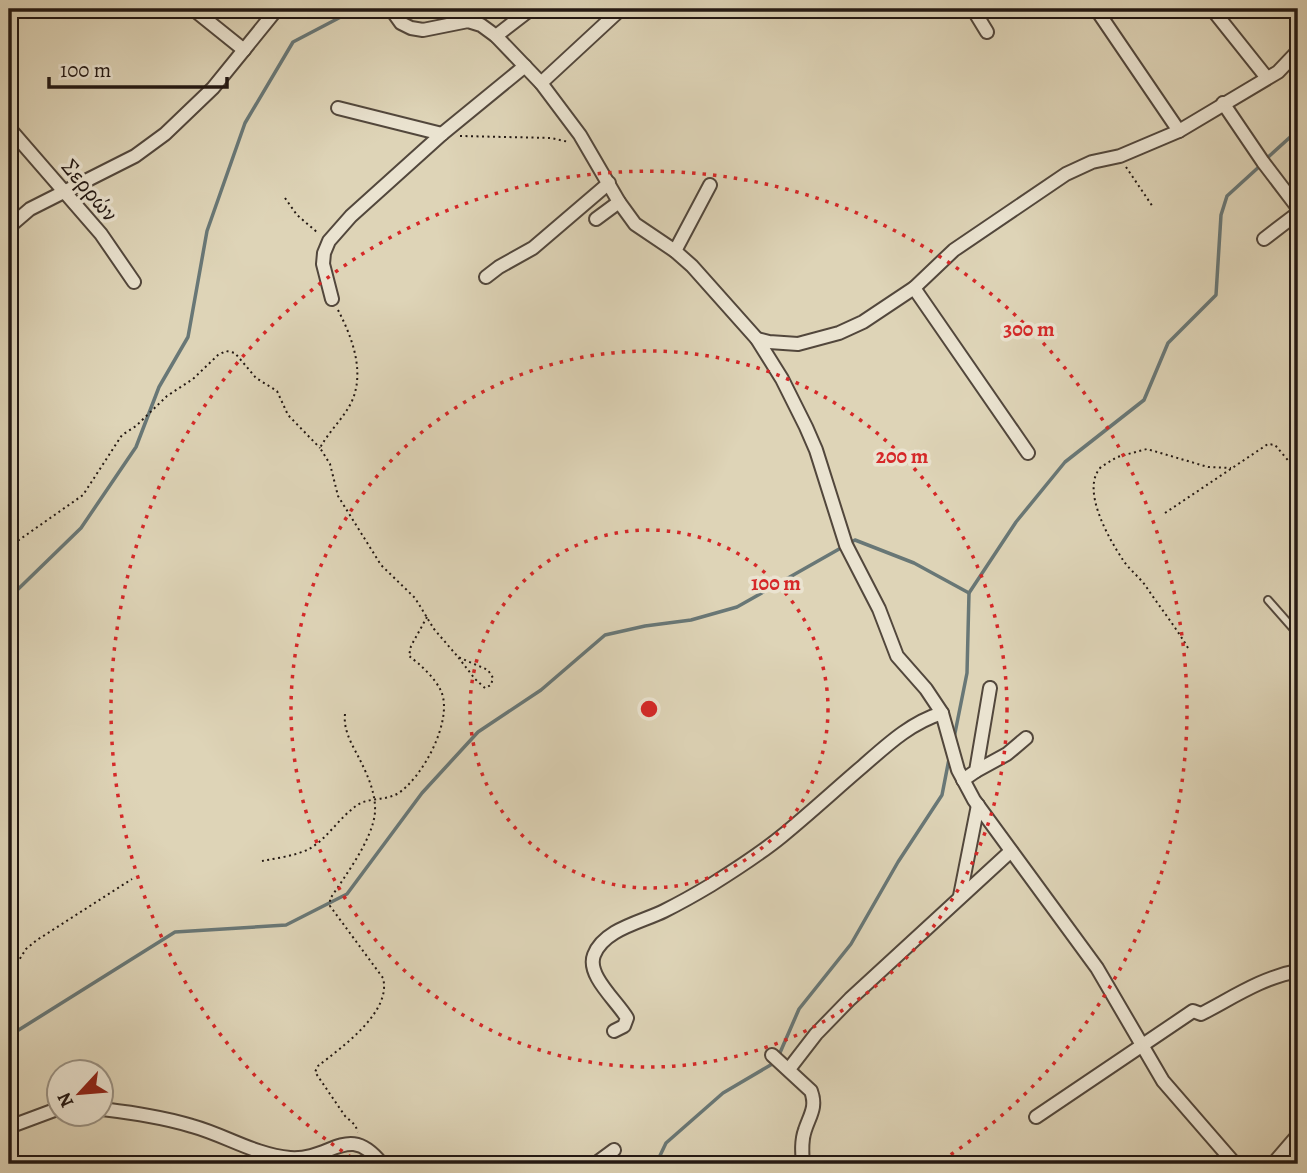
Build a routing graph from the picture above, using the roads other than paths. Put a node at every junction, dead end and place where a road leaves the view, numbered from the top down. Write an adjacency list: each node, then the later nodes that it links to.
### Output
1 (193, 9): 9 (street)
2 (277, 9): 12 (street)
3 (391, 9): 11 (street)
4 (531, 9): 11 (street)
5 (621, 9): 16 (street)
6 (978, 9): 10 (street)
7 (1096, 9): 20 (street)
8 (1212, 9): 15 (street)
9 (208, 13): 12 (street)
10 (987, 32)
11 (496, 36): 14 (street)
12 (244, 50): 24 (street)
13 (1298, 51): 15 (street)
14 (525, 66): 16 (street); 21 (street)
15 (1267, 78): 17 (street)
16 (541, 83): 22 (street)
17 (1223, 103): 20 (street); 26 (street)
18 (338, 108): 21 (street)
19 (9, 128): 24 (street, Σερρών)
20 (1179, 131): 33 (street)
21 (442, 134): 34 (street)
22 (609, 183): 25 (street); 31 (street)
23 (710, 185): 30 (street)
24 (65, 191): 28 (street); 32 (street, Σερρών)
25 (619, 202): 27 (street); 30 (street)
26 (1298, 211): 29 (street)
27 (596, 219)
28 (9, 227)
29 (1264, 239)
30 (675, 251): 35 (street)
31 (486, 277)
32 (134, 282)
33 (914, 288): 36 (street); 38 (street)
34 (332, 299)
35 (757, 339): 36 (street); 37 (street)
36 (798, 344): 37 (street)
37 (772, 360): 42 (street)
38 (1028, 453)
39 (1268, 600): 40 (lane)
40 (1298, 634)
41 (990, 688): 44 (street)
42 (942, 713): 45 (street); 50 (street)
43 (1026, 738): 44 (street)
44 (976, 771): 45 (street)
45 (963, 780): 46 (street)
46 (978, 806): 47 (street); 48 (street)
47 (1011, 851): 48 (street); 51 (street)
48 (960, 896): 53 (street)
49 (1298, 971): 51 (street)
50 (614, 1031)
51 (1141, 1045): 56 (street); 63 (street)
52 (772, 1055): 53 (street)
53 (789, 1069): 62 (street)
54 (116, 1111): 60 (street)
55 (46, 1113): 57 (street)
56 (1036, 1117)
57 (9, 1127)
58 (1298, 1135): 64 (street)
59 (614, 1150): 61 (street)
60 (382, 1164)
61 (594, 1164)
62 (803, 1164)
63 (1235, 1164)
64 (1273, 1164)

